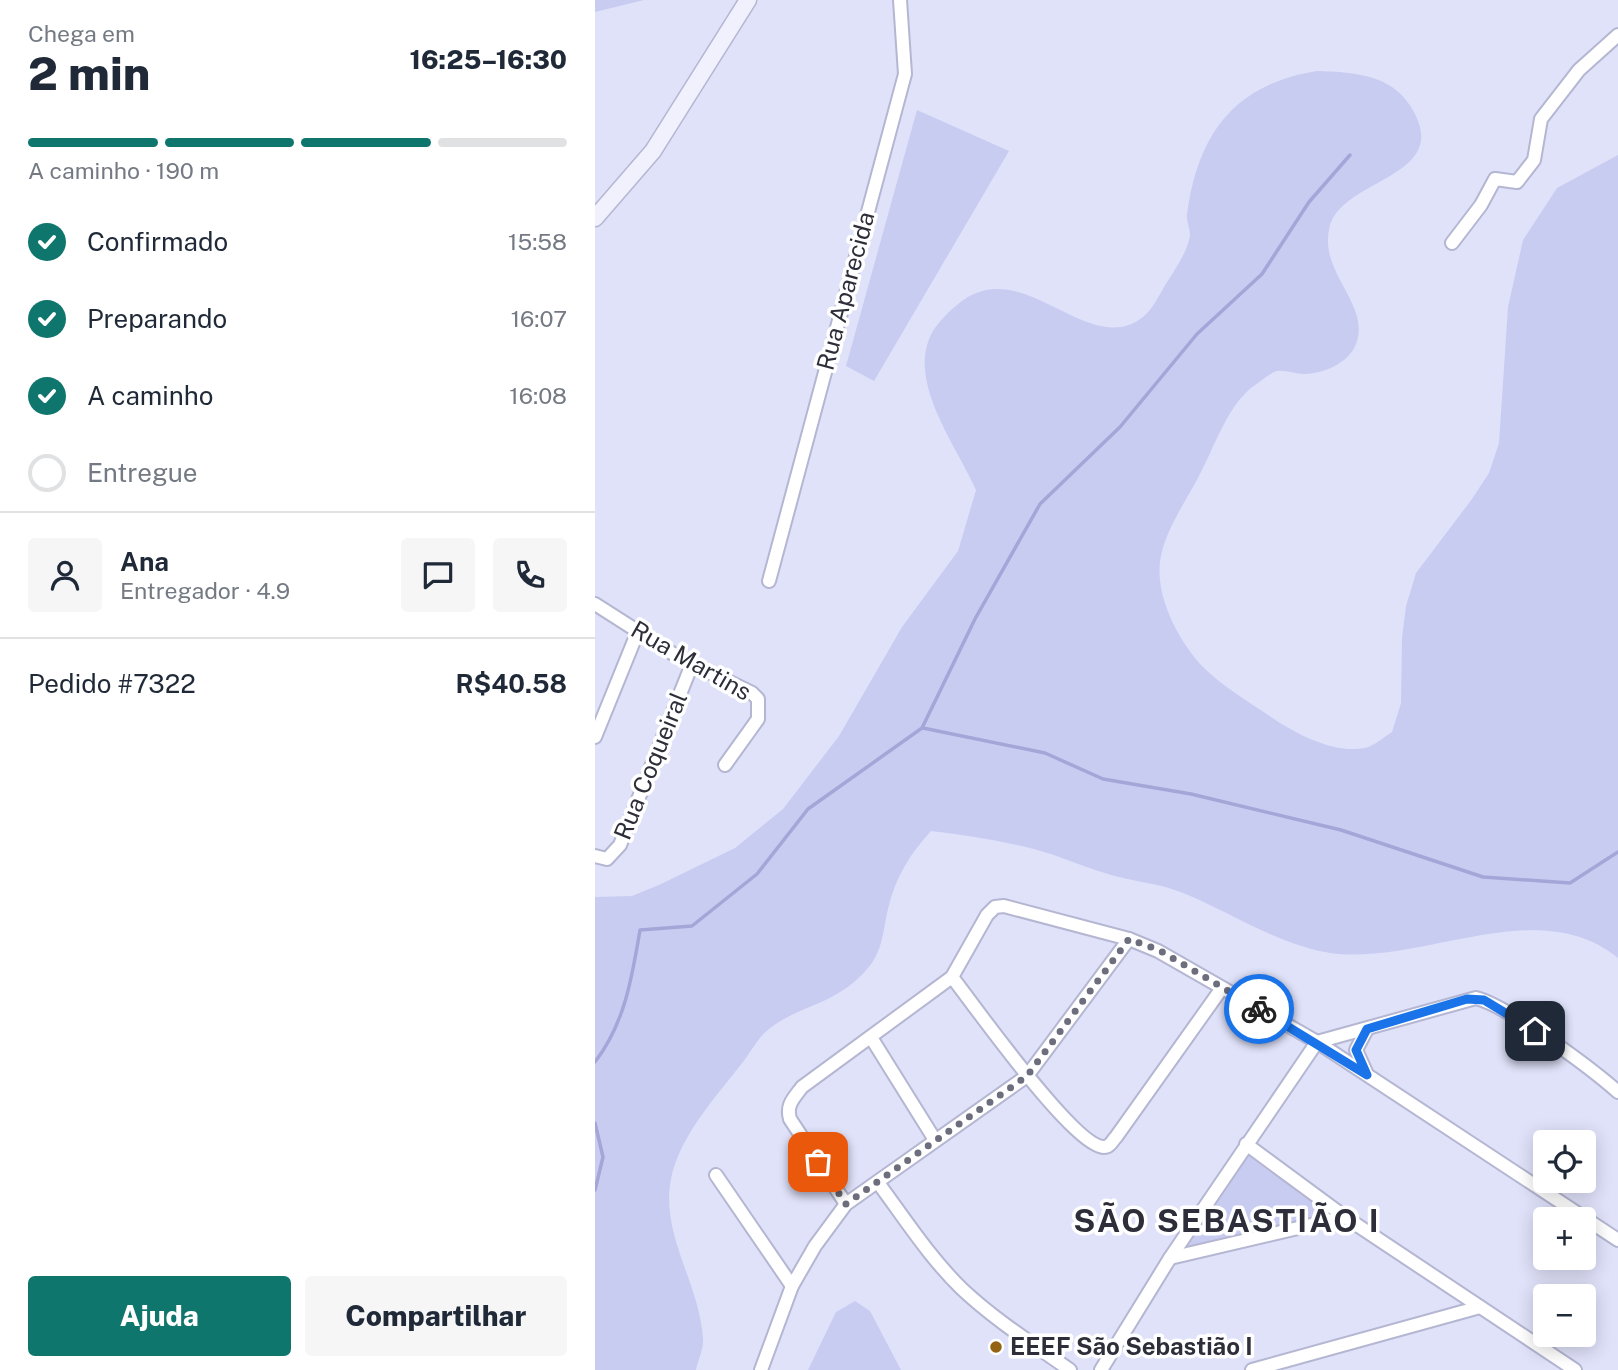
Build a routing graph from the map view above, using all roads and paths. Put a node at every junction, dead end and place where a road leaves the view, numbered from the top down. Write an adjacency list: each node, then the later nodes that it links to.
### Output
1 (748, 0): 4 (street)
2 (900, 0): 6 (street, Rua Aparecida)
3 (1618, 35): 5 (street)
4 (595, 218)
5 (1452, 243)
6 (769, 581)
7 (595, 604): 8 (street, Rua Martins)
8 (639, 631): 9 (street, Rua Martins); 10 (street)
9 (692, 664): 11 (street, Rua Martins); 12 (street, Rua Coqueiral)
10 (595, 737)
11 (725, 765)
12 (598, 857)
13 (1129, 939): 14 (street); 15 (street); 20 (street)
14 (952, 977): 17 (street); 20 (street)
15 (1222, 988): 18 (street); 20 (street)
16 (1367, 1029): 18 (street); 19 (street); 21 (street)
17 (871, 1039): 22 (street); 26 (street)
18 (1317, 1042): 19 (street); 23 (street)
19 (1367, 1075): 28 (street)
20 (1027, 1076): 22 (street)
21 (1618, 1092)
22 (935, 1140): 25 (street)
23 (1246, 1144): 27 (street); 29 (street)
24 (716, 1175): 30 (street)
25 (879, 1184): 26 (street); 33 (street)
26 (846, 1204): 30 (street)
27 (1345, 1217): 29 (street); 31 (street)
28 (1618, 1240)
29 (1170, 1258): 34 (street)
30 (792, 1286): 32 (street)
31 (1480, 1307): 35 (street); 36 (street)
32 (761, 1370)
33 (1070, 1370)
34 (1101, 1370)
35 (1252, 1370)
36 (1575, 1370)

